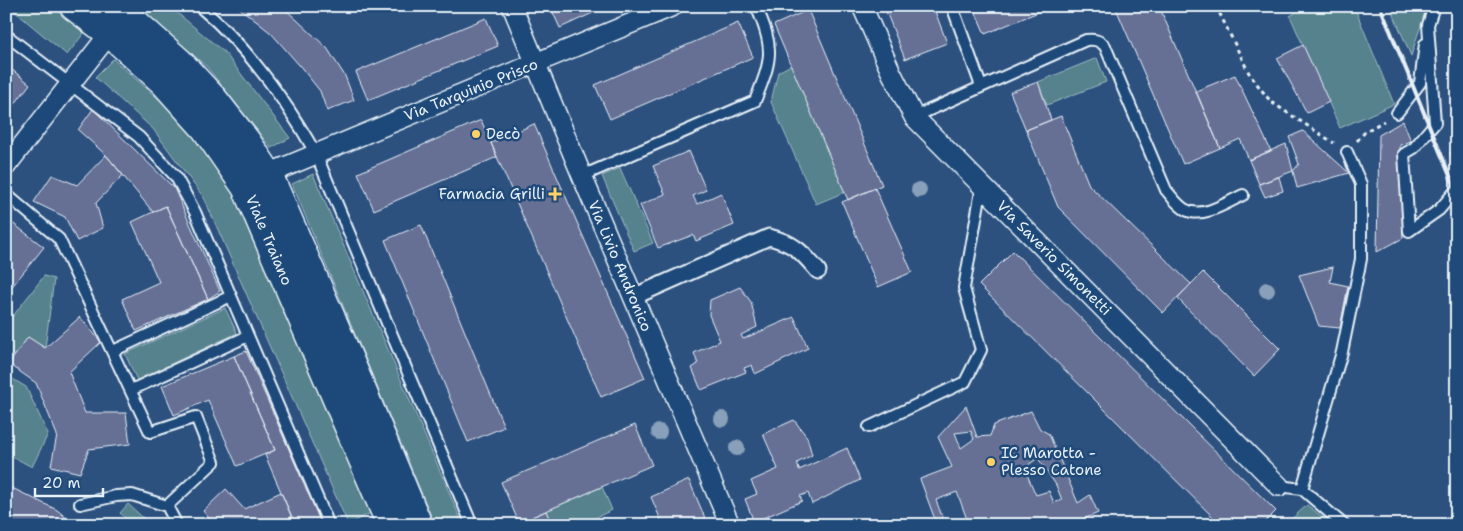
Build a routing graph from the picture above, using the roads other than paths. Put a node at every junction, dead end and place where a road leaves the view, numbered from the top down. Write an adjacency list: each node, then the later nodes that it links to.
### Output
1 (74, 6): 9 (main road, Viale Traiano)
2 (199, 6): 18 (lane)
3 (512, 6): 12 (street, Via Livio Andronico)
4 (673, 6): 12 (street, Via Tarquinio Prisco)
5 (756, 6): 20 (lane)
6 (862, 6): 16 (street, Via Saverio Simonetti)
7 (952, 6): 14 (lane)
8 (1434, 6): 10 (lane)
9 (117, 17): 13 (street); 21 (main road, Viale Traiano)
10 (1428, 25): 15 (lane); 23 (lane)
11 (6, 35): 13 (lane)
12 (536, 64): 18 (street, Via Tarquinio Prisco); 20 (street, Via Livio Andronico)
13 (70, 83): 19 (street); 27 (lane)
14 (981, 86): 16 (lane); 25 (lane)
15 (1397, 112)
16 (914, 117): 22 (street, Via Saverio Simonetti)
17 (1348, 152): 34 (lane)
18 (316, 154): 21 (street, Via Tarquinio Prisco); 41 (lane)
19 (6, 166)
20 (582, 176): 28 (street, Via Livio Andronico)
21 (257, 180): 39 (main road, Viale Traiano); 40 (main road, Viale Traiano)
22 (982, 185): 32 (lane); 33 (street, Via Saverio Simonetti)
23 (1457, 189)
24 (6, 194): 30 (lane)
25 (1243, 195)
26 (818, 271): 28 (street)
27 (231, 296): 29 (lane); 30 (lane)
28 (633, 297): 42 (street, Via Livio Andronico)
29 (248, 336): 31 (lane); 38 (lane)
30 (113, 351): 31 (lane)
31 (131, 390): 36 (lane)
32 (869, 427)
33 (1279, 486): 34 (lane)
34 (1302, 489): 43 (lane)
35 (80, 504): 36 (lane)
36 (167, 506): 37 (lane)
37 (177, 525)
38 (329, 525)
39 (391, 525)
40 (418, 525)
41 (472, 525)
42 (730, 525)
43 (1344, 525)

